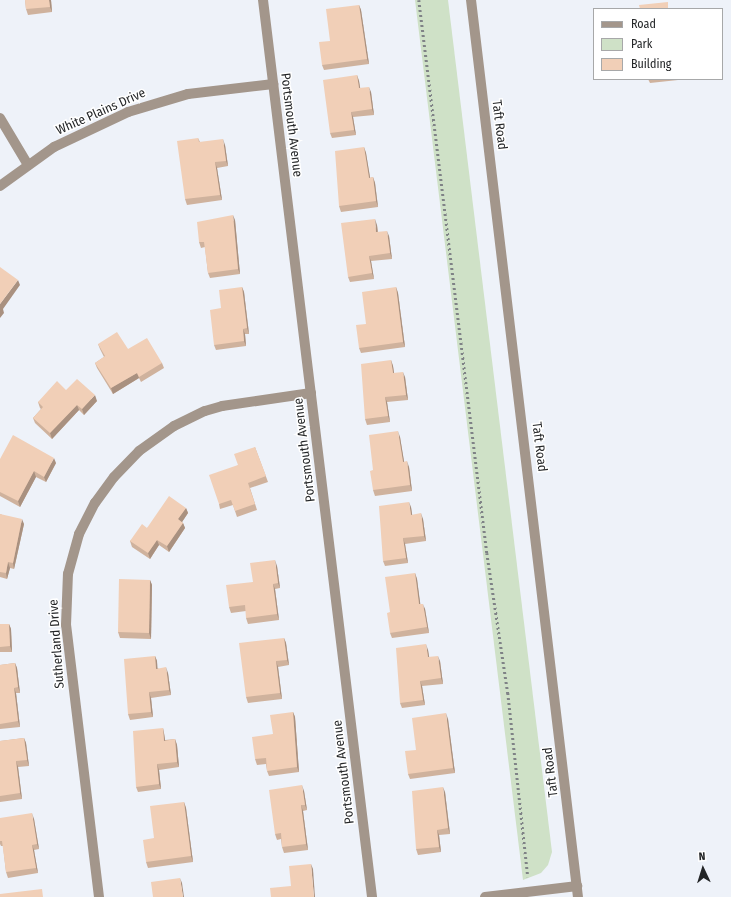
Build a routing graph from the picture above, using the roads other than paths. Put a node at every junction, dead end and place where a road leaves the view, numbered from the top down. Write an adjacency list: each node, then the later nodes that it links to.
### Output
1 (262, 0): 3 (street, Portsmouth Avenue)
2 (471, 0): 8 (street, Taft Road)
3 (273, 84): 5 (street, White Plains Drive); 7 (street, Portsmouth Avenue)
4 (0, 118): 5 (street)
5 (28, 165): 6 (street, White Plains Drive)
6 (0, 186)
7 (311, 393): 9 (street, Sutherland Drive); 10 (street, Portsmouth Avenue)
8 (577, 886): 11 (street); 12 (street, Taft Road)
9 (99, 897)
10 (372, 897)
11 (484, 897)
12 (578, 897)

